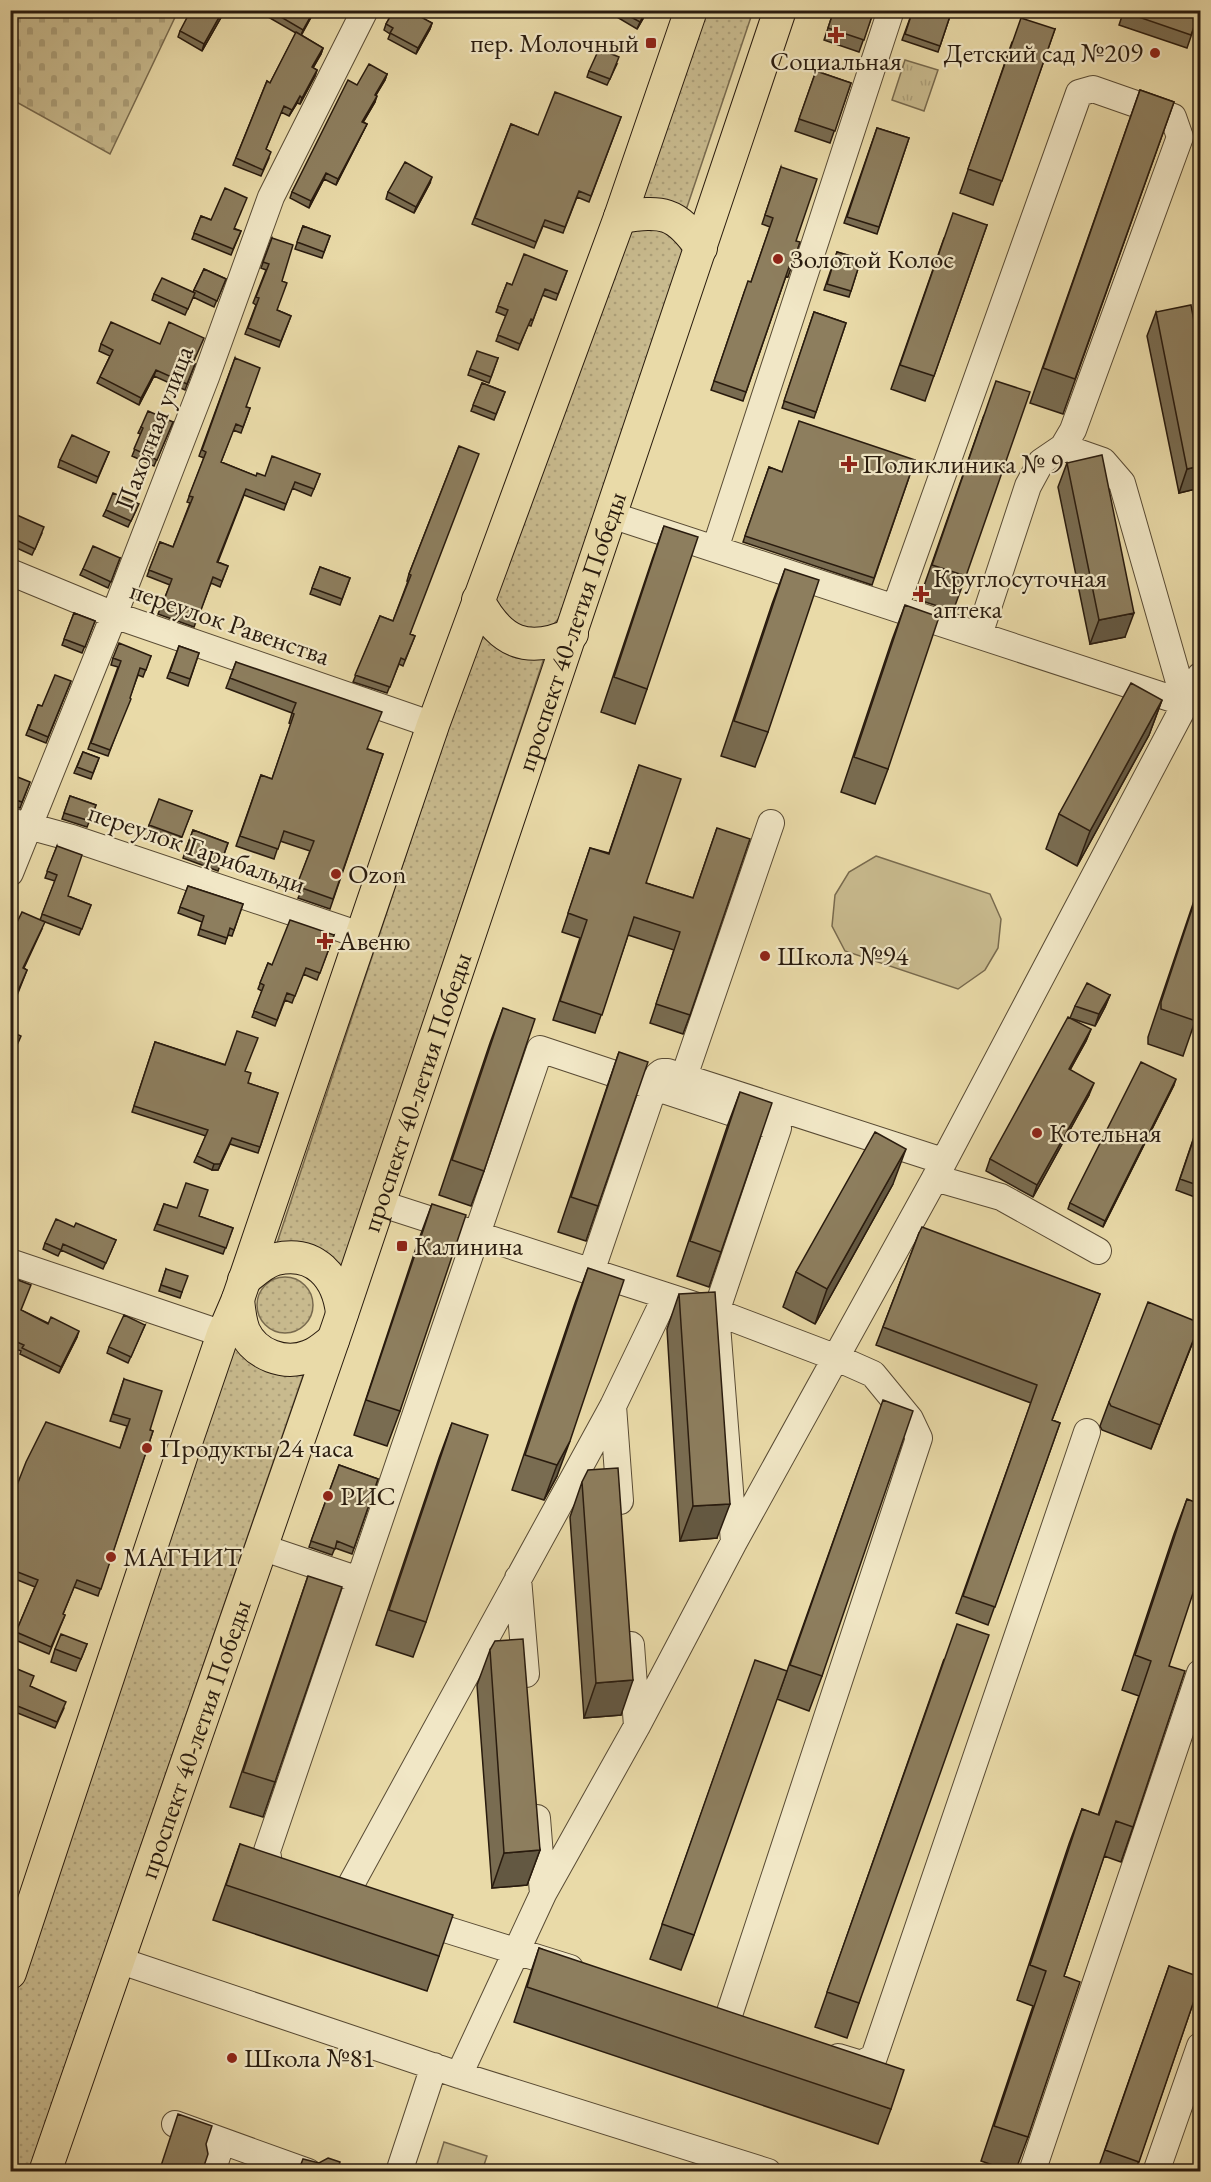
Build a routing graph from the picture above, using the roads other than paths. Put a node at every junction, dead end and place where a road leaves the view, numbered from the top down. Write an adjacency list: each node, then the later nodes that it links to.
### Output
1 (365, 10): 13 (street, Пахотная улица)
2 (691, 10): 5 (main road)
3 (780, 10): 6 (main road, проспект 40-летия Победы)
4 (891, 10): 9 (street)
5 (620, 217): 6 (main road); 11 (main road)
6 (701, 248): 8 (main road, проспект 40-летия Победы)
7 (1062, 447): 12 (street); 15 (street); 17 (street)
8 (611, 515): 9 (street); 14 (main road, проспект 40-летия Победы)
9 (715, 549): 12 (street)
10 (10, 572): 13 (street, переулок Равенства)
11 (478, 600): 14 (main road); 18 (main road)
12 (895, 608): 15 (street)
13 (114, 615): 18 (street, переулок Равенства); 20 (street, Пахотная улица)
14 (572, 634): 26 (main road, проспект 40-летия Победы)
15 (979, 635): 17 (street)
16 (1200, 676): 17 (street)
17 (1185, 703): 25 (street)
18 (433, 725): 22 (main road)
19 (771, 823): 23 (street)
20 (20, 824): 21 (street, Пахотная улица); 22 (street, переулок Гарибальди)
21 (10, 873)
22 (363, 936): 31 (main road)
23 (681, 1086): 24 (street); 25 (street); 33 (street)
24 (654, 1087): 27 (street); 30 (street)
25 (939, 1169): 28 (street); 36 (street)
26 (378, 1203): 27 (street); 34 (main road, проспект 40-летия Победы)
27 (476, 1235): 30 (street); 43 (street)
28 (1098, 1251)
29 (10, 1262): 35 (street)
30 (591, 1272): 32 (street)
31 (241, 1289): 34 (main road); 34 (main road); 35 (main road)
32 (666, 1296): 33 (street); 37 (street)
33 (716, 1312): 36 (street); 40 (street)
34 (338, 1327): 41 (main road, проспект 40-летия Победы)
35 (223, 1334): 53 (main road)
36 (837, 1358): 40 (street); 55 (street)
37 (613, 1406): 39 (street); 42 (street)
38 (1087, 1432): 57 (street)
39 (622, 1524)
40 (734, 1542): 47 (street)
41 (261, 1547): 43 (street); 52 (main road, проспект 40-летия Победы)
42 (518, 1578): 43 (street); 46 (street)
43 (359, 1580)
44 (629, 1620): 47 (street)
45 (1200, 1673): 67 (street)
46 (528, 1695)
47 (637, 1726): 49 (street)
48 (536, 1800): 49 (street)
49 (543, 1894): 51 (street)
50 (397, 1915): 51 (street)
51 (516, 1950): 54 (street); 59 (street)
52 (118, 1960): 58 (street); 63 (main road, проспект 40-летия Победы)
53 (10, 1973)
54 (594, 1976)
55 (727, 2021)
56 (1200, 2046): 68 (street)
57 (816, 2049)
58 (434, 2066): 59 (street); 65 (street)
59 (459, 2075): 66 (street)
60 (174, 2124): 61 (street)
61 (222, 2141): 62 (street); 64 (street)
62 (295, 2169)
63 (45, 2172)
64 (212, 2172)
65 (399, 2172)
66 (768, 2172)
67 (1032, 2172)
68 (1156, 2172)

